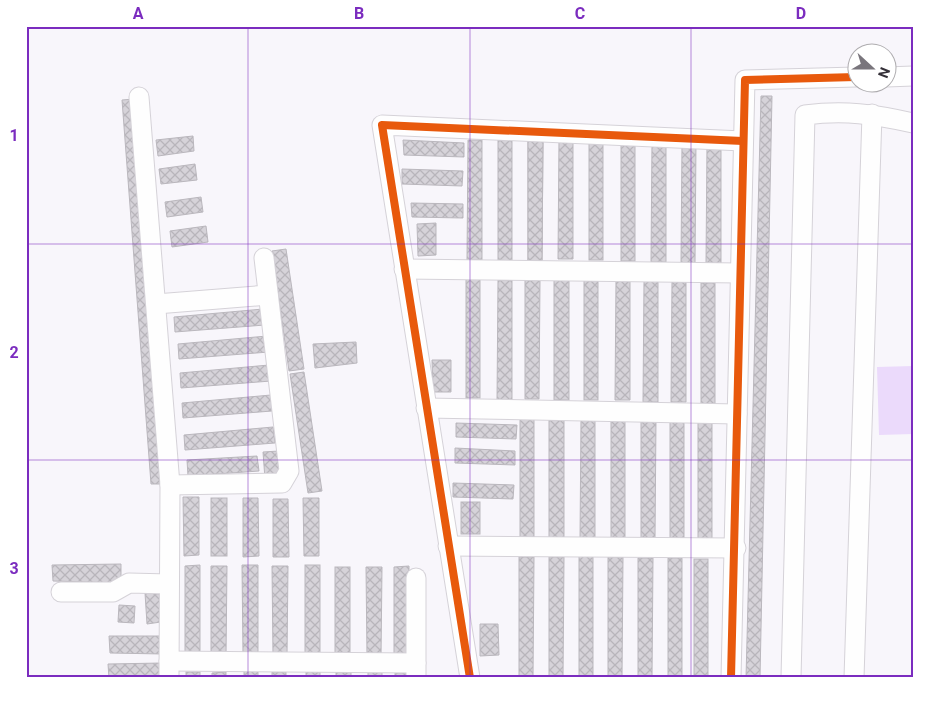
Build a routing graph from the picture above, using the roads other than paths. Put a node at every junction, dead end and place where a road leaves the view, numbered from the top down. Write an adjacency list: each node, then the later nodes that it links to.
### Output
1 (913, 76): 3 (street)
2 (846, 77): 7 (street)
3 (896, 77)
4 (139, 97): 12 (street)
5 (872, 114): 6 (street); 25 (street); 26 (street)
6 (913, 123)
7 (743, 142): 9 (street); 10 (street)
8 (264, 258): 11 (street)
9 (404, 268): 10 (street); 13 (street)
10 (740, 273): 14 (street)
11 (268, 295): 12 (street); 15 (street)
12 (156, 304): 15 (street)
13 (426, 408): 14 (street); 16 (street)
14 (737, 414): 17 (street)
15 (170, 485): 19 (street)
16 (448, 546): 17 (street); 23 (street)
17 (736, 548): 24 (street)
18 (416, 578): 22 (street)
19 (169, 584): 20 (street); 21 (street)
20 (61, 592)
21 (169, 670): 22 (street)
22 (416, 671)
23 (470, 678)
24 (731, 678)
25 (791, 678)
26 (854, 678)

